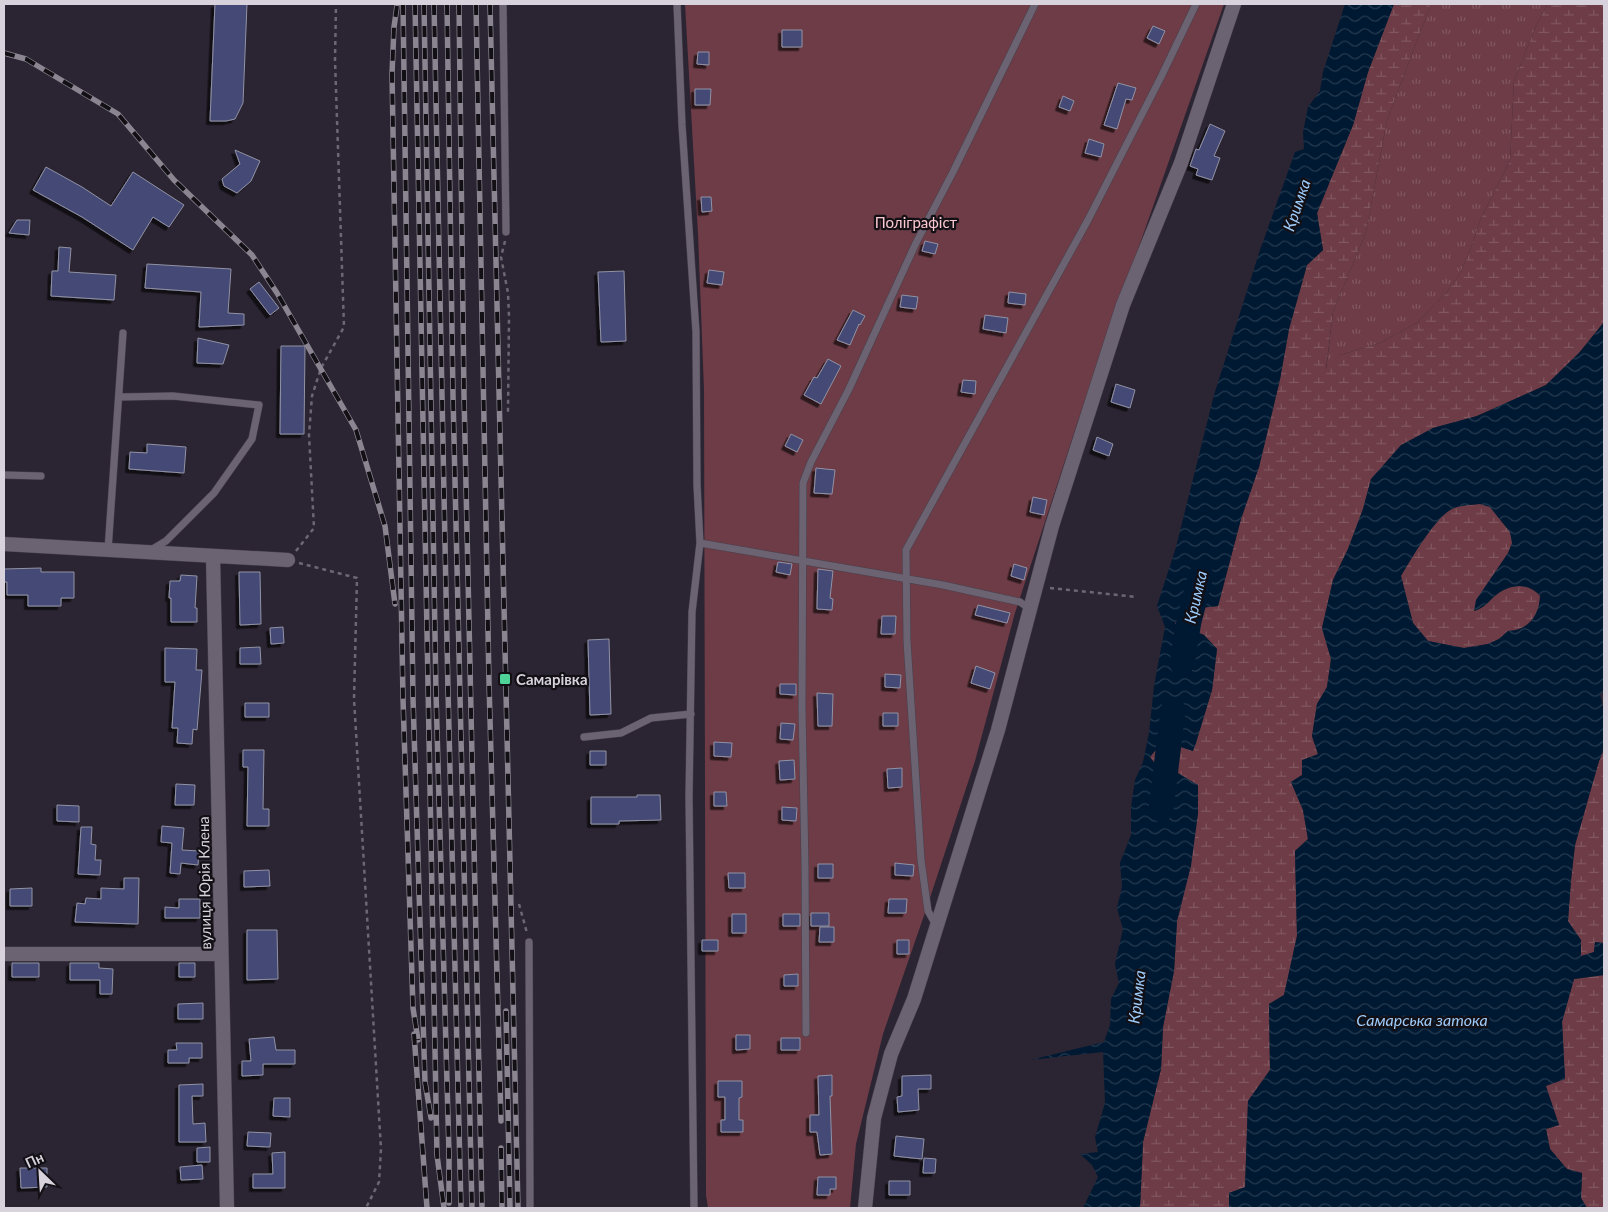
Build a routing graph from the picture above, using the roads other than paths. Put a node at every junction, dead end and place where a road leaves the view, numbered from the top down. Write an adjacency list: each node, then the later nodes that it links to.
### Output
1 (503, 4): 6 (lane)
2 (677, 4): 11 (lane)
3 (1036, 4): 17 (lane)
4 (1196, 4): 18 (lane)
5 (1234, 4): 19 (street)
6 (506, 232)
7 (123, 332): 8 (lane)
8 (119, 397): 13 (lane); 14 (lane)
9 (4, 475): 10 (lane)
10 (41, 476)
11 (700, 543): 17 (lane); 20 (lane)
12 (4, 544): 13 (street)
13 (108, 550): 14 (street)
14 (146, 552): 15 (street)
15 (213, 556): 16 (street); 25 (street, вулиця Юрія Клена)
16 (288, 560)
17 (801, 560): 18 (lane); 26 (lane)
18 (906, 579): 19 (lane); 22 (lane)
19 (1030, 609): 22 (street)
20 (691, 714): 21 (lane); 29 (lane)
21 (584, 737)
22 (936, 925): 30 (street)
23 (529, 942): 28 (lane)
24 (4, 954): 25 (street)
25 (221, 954): 27 (street, вулиця Юрія Клена)
26 (806, 1033)
27 (227, 1208)
28 (530, 1208)
29 (694, 1208)
30 (865, 1208)

